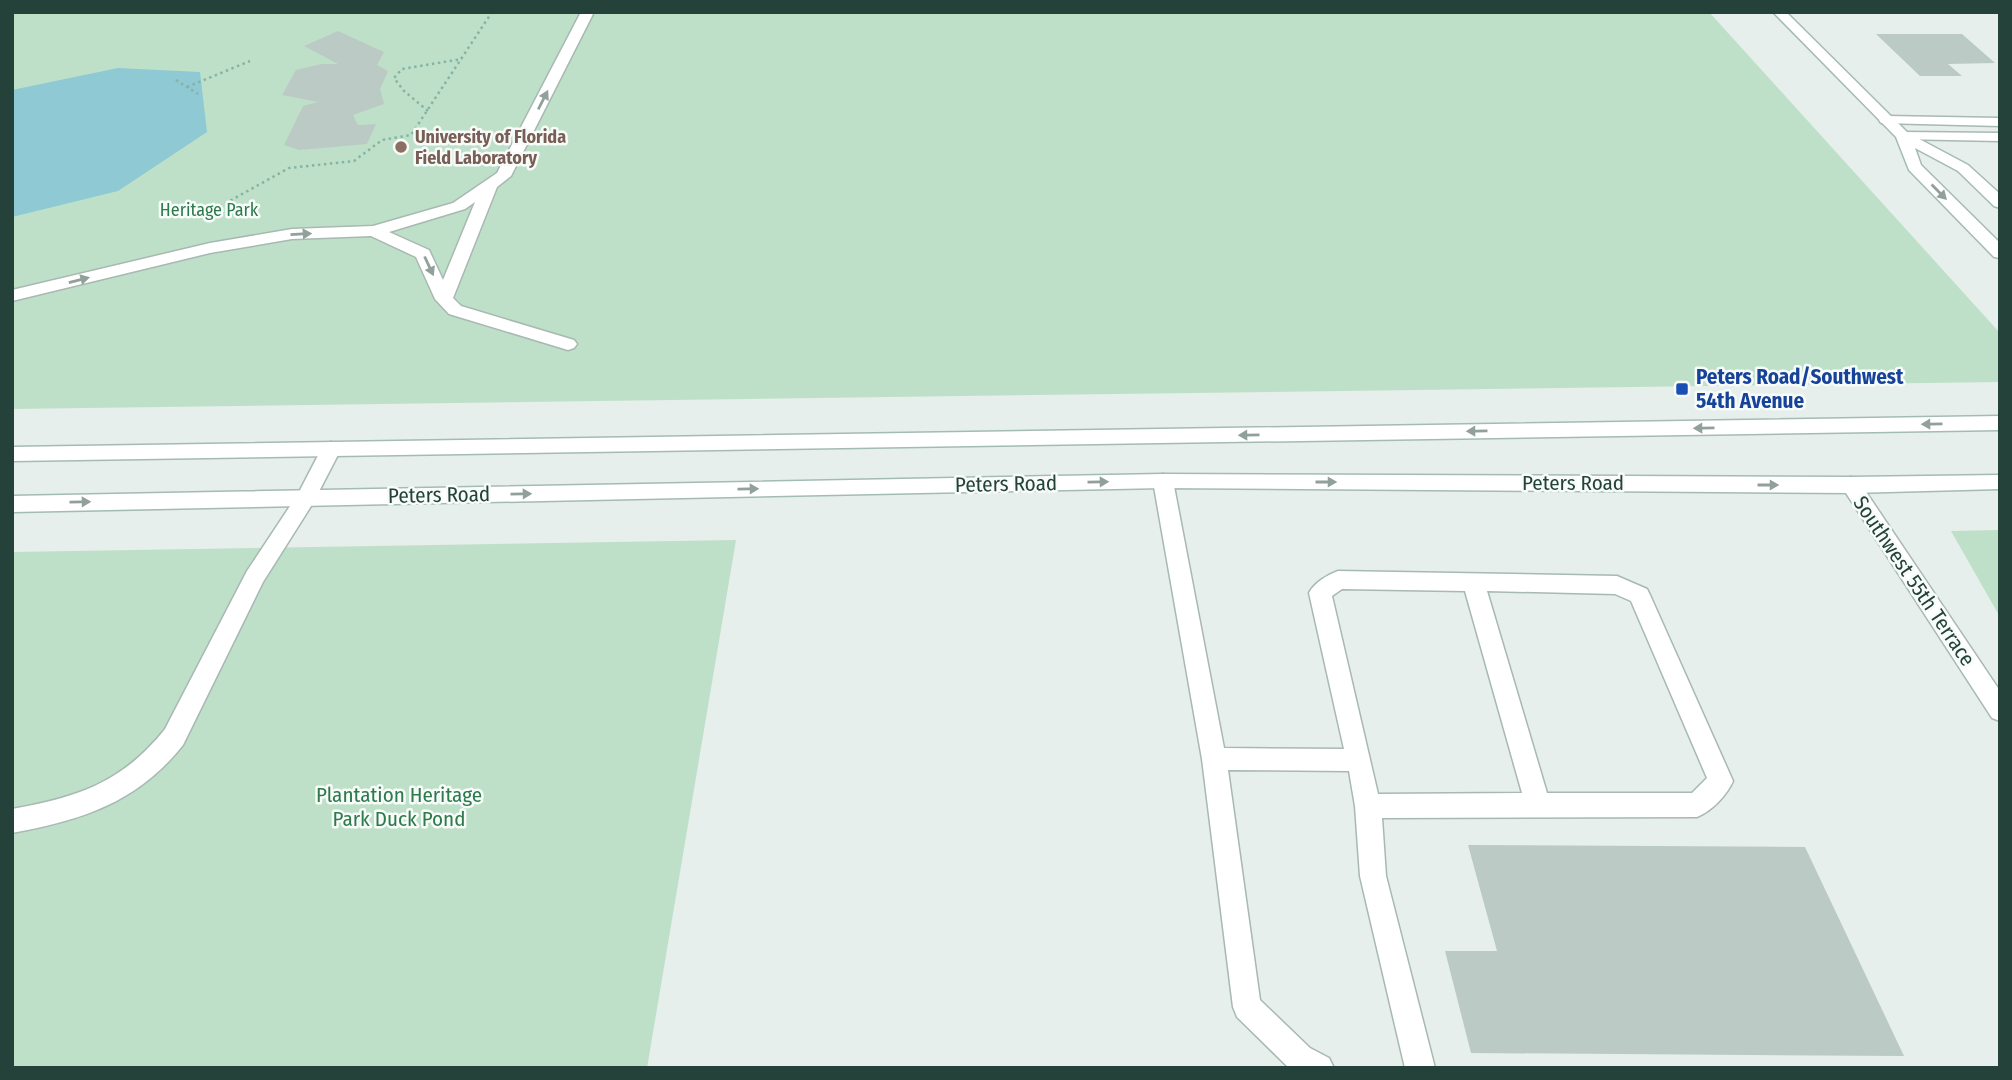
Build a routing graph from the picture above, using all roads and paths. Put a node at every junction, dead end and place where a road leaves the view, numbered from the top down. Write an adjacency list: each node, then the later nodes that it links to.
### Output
1 (492, 12): 4 (path)
2 (588, 12): 14 (main road, one-way to 2)
3 (1779, 12): 10 (main road)
4 (462, 59): 9 (path); 9 (path)
5 (250, 61): 7 (path)
6 (176, 80): 7 (path)
7 (187, 87): 8 (path)
8 (198, 94)
9 (428, 111): 16 (path)
10 (1886, 120): 11 (main road); 12 (main road)
11 (2000, 122)
12 (1903, 136): 13 (main road); 15 (main road); 18 (main road, one-way to 18)
13 (2000, 137)
14 (489, 187): 17 (main road); 20 (main road)
15 (2000, 203)
16 (194, 221)
17 (374, 231): 19 (main road, one-way to 17); 20 (main road, one-way to 20)
18 (2000, 253)
19 (12, 296)
20 (444, 299): 21 (main road)
21 (568, 344)
22 (2000, 423): 23 (main road, one-way to 23)
23 (331, 449): 24 (main road); 28 (main road)
24 (12, 454)
25 (1163, 481): 27 (main road, Peters Road, one-way to 27); 28 (main road, Peters Road, one-way to 25); 32 (main road)
26 (2000, 482): 27 (main road, Peters Road)
27 (1851, 485): 31 (main road, Southwest 55th Terrace)
28 (306, 498): 29 (main road, Peters Road, one-way to 28); 36 (main road)
29 (12, 504)
30 (1473, 582): 33 (main road); 34 (main road); 34 (main road)
31 (2000, 711)
32 (1214, 759): 33 (main road); 37 (main road)
33 (1359, 760): 35 (main road)
34 (1538, 805): 35 (main road)
35 (1368, 806): 38 (main road)
36 (12, 821)
37 (1319, 1068)
38 (1420, 1068)

